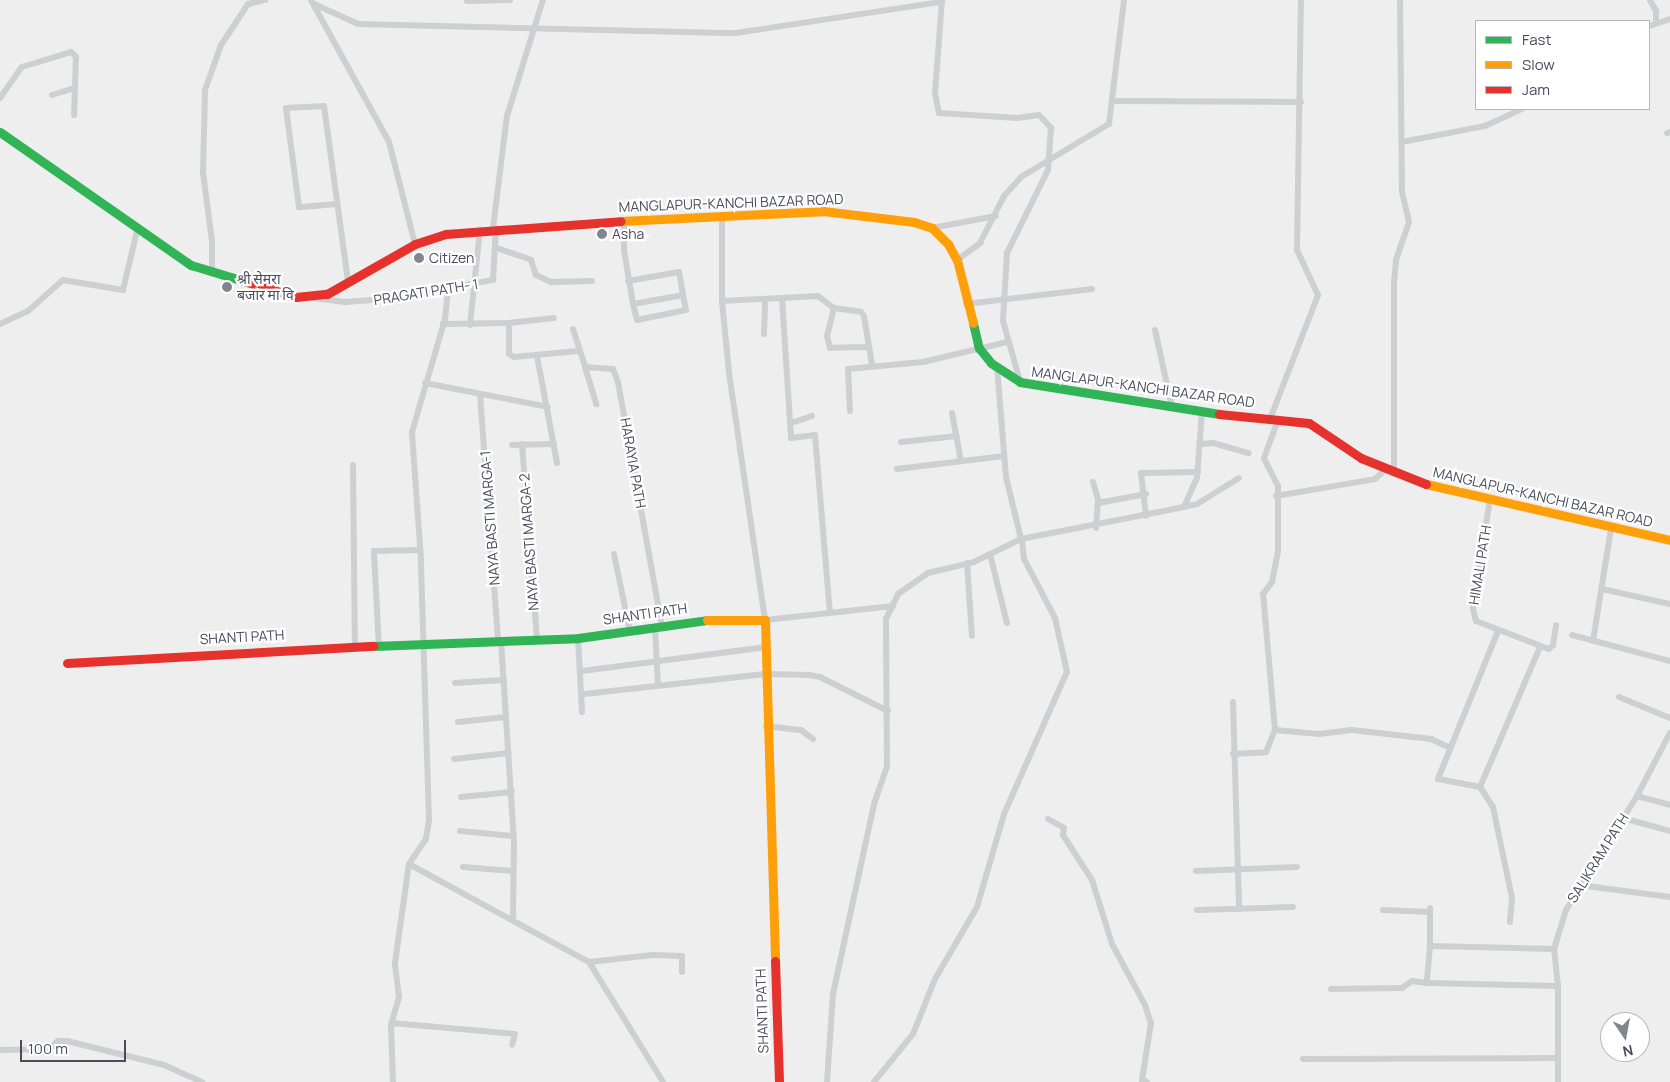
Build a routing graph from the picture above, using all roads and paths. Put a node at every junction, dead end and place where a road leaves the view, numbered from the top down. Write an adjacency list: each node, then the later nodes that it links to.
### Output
1 (266, 0): 36 (street)
2 (510, 0): 10 (street)
3 (543, 0): 14 (street, PRAGATI PATH- 1)
4 (1124, 0): 18 (street)
5 (1301, 0): 19 (street)
6 (1400, 0): 23 (street)
7 (1650, 0): 12 (street)
8 (942, 1): 14 (street); 24 (street)
9 (313, 2): 14 (street); 33 (street)
10 (467, 2)
11 (1670, 19): 12 (street)
12 (1656, 22): 13 (street)
13 (1650, 25)
14 (535, 27): 29 (street, PRAGATI PATH- 1)
15 (75, 88): 16 (street); 17 (street); 21 (street)
16 (52, 95)
17 (0, 98)
18 (1112, 101): 19 (street); 24 (street)
19 (1300, 102): 78 (street)
20 (1520, 110): 23 (street)
21 (74, 115)
22 (0, 132): 32 (street, MANGLAPUR-KANCHI BAZAR ROAD)
23 (1402, 142): 94 (street)
24 (1050, 157): 27 (street); 48 (street)
25 (337, 204): 25 (street); 38 (street)
26 (722, 215): 28 (street, MANGLAPUR-KANCHI BAZAR ROAD); 30 (street, MANGLAPUR-KANCHI BAZAR ROAD); 47 (street)
27 (996, 216): 30 (street); 35 (street)
28 (624, 221): 29 (street, MANGLAPUR-KANCHI BAZAR ROAD); 39 (street)
29 (494, 228): 31 (street, MANGLAPUR-KANCHI BAZAR ROAD); 34 (street, PRAGATI PATH- 1)
30 (932, 228): 35 (street, MANGLAPUR-KANCHI BAZAR ROAD)
31 (480, 230): 33 (street, MANGLAPUR-KANCHI BAZAR ROAD); 40 (street)
32 (137, 231): 36 (street, MANGLAPUR-KANCHI BAZAR ROAD); 54 (street)
33 (416, 244): 38 (street, MANGLAPUR-KANCHI BAZAR ROAD)
34 (497, 248): 37 (street); 40 (street, PRAGATI PATH- 1)
35 (957, 260): 50 (street, MANGLAPUR-KANCHI BAZAR ROAD)
36 (212, 273): 44 (street, MANGLAPUR-KANCHI BAZAR ROAD)
37 (592, 281)
38 (348, 282): 44 (street, MANGLAPUR-KANCHI BAZAR ROAD)
39 (628, 282): 43 (street); 49 (street)
40 (474, 286): 42 (street, PRAGATI PATH- 1); 56 (street)
41 (1092, 289): 48 (street)
42 (448, 291): 44 (street, PRAGATI PATH- 1); 55 (street)
43 (683, 295): 49 (street); 49 (street)
44 (306, 298)
45 (782, 298): 46 (street); 51 (street); 79 (street)
46 (765, 299): 47 (street); 59 (street)
47 (722, 301): 115 (street)
48 (1002, 301): 50 (street); 60 (street)
49 (633, 304)
50 (966, 304): 62 (street, MANGLAPUR-KANCHI BAZAR ROAD)
51 (834, 308): 61 (street); 61 (street)
52 (554, 318): 53 (street)
53 (508, 323): 56 (street); 64 (street)
54 (0, 324)
55 (443, 324): 56 (street); 69 (street)
56 (470, 325)
57 (573, 330): 63 (street)
58 (1155, 330): 73 (street)
59 (764, 334)
60 (1006, 342): 62 (street); 68 (street)
61 (869, 347): 65 (street)
62 (979, 348): 65 (street); 67 (street, MANGLAPUR-KANCHI BAZAR ROAD)
63 (578, 351): 64 (street); 66 (street)
64 (537, 356): 72 (street)
65 (872, 365): 74 (street)
66 (585, 367): 71 (street); 118 (street, HARAYIA PATH)
67 (997, 367): 68 (street, MANGLAPUR-KANCHI BAZAR ROAD); 87 (street)
68 (1020, 382): 73 (street, MANGLAPUR-KANCHI BAZAR ROAD)
69 (425, 383): 70 (street); 107 (street)
70 (480, 394): 72 (street); 125 (street, NAYA BASTI MARGA-1)
71 (596, 404)
72 (548, 407): 83 (street)
73 (1172, 407): 75 (street, MANGLAPUR-KANCHI BAZAR ROAD)
74 (850, 411)
75 (1202, 412): 78 (street, MANGLAPUR-KANCHI BAZAR ROAD); 84 (street)
76 (952, 413): 80 (street)
77 (812, 416): 79 (street)
78 (1274, 420): 92 (street, MANGLAPUR-KANCHI BAZAR ROAD); 98 (street)
79 (791, 423): 114 (street)
80 (957, 436): 81 (street); 88 (street)
81 (901, 442)
82 (522, 444): 83 (street); 85 (street); 124 (street, NAYA BASTI MARGA-2)
83 (554, 444): 89 (street)
84 (1202, 444): 86 (street); 93 (street)
85 (512, 445)
86 (1248, 453)
87 (1004, 456): 88 (street); 105 (street)
88 (961, 461): 91 (street)
89 (557, 464)
90 (353, 465): 130 (street)
91 (897, 469)
92 (1385, 470): 94 (street, MANGLAPUR-KANCHI BAZAR ROAD); 98 (street)
93 (1198, 472): 97 (street); 101 (street)
94 (1394, 474): 99 (street, MANGLAPUR-KANCHI BAZAR ROAD)
95 (1239, 478): 101 (street)
96 (1093, 482): 100 (street)
97 (1146, 494): 100 (street); 102 (street)
98 (1276, 496): 149 (street)
99 (1490, 499): 104 (street, MANGLAPUR-KANCHI BAZAR ROAD); 119 (street, HIMALI PATH)
100 (1098, 503): 103 (street)
101 (1184, 507): 102 (street)
102 (1146, 516): 103 (street)
103 (1096, 528): 105 (street)
104 (1611, 528): 106 (street, MANGLAPUR-KANCHI BAZAR ROAD); 111 (street)
105 (1021, 540): 109 (street); 197 (street)
106 (1670, 540)
107 (420, 550): 127 (street); 131 (street)
108 (614, 554): 120 (street)
109 (990, 554): 110 (street); 116 (street)
110 (967, 563): 113 (street); 122 (street)
111 (1602, 589): 112 (street); 126 (street)
112 (1670, 604)
113 (893, 606): 114 (street); 143 (street)
114 (830, 612): 115 (street)
115 (765, 620): 118 (street, SHANTI PATH); 128 (street, SHANTI PATH)
116 (1007, 623)
117 (1556, 625): 129 (street)
118 (658, 627): 120 (street, SHANTI PATH); 132 (street)
119 (1498, 631): 129 (street, HIMALI PATH); 152 (street)
120 (630, 632): 123 (street, SHANTI PATH)
121 (1572, 635): 126 (street)
122 (972, 636)
123 (578, 638): 124 (street, SHANTI PATH); 135 (street)
124 (537, 639): 125 (street, SHANTI PATH)
125 (500, 641): 127 (street, SHANTI PATH); 137 (street, NAYA BASTI MARGA-1)
126 (1593, 641): 133 (street)
127 (424, 646): 131 (street, SHANTI PATH); 166 (street)
128 (766, 647): 132 (street); 136 (street, SHANTI PATH)
129 (1540, 647): 156 (street)
130 (355, 648): 131 (street, SHANTI PATH); 134 (street, SHANTI PATH)
131 (378, 648)
132 (657, 661): 135 (street); 139 (street)
133 (1670, 661)
134 (67, 663)
135 (582, 671): 140 (street)
136 (766, 674): 139 (street); 143 (street); 148 (street, SHANTI PATH)
137 (504, 680): 138 (street); 145 (street, NAYA BASTI MARGA-1)
138 (455, 683)
139 (658, 686): 140 (street)
140 (584, 694): 144 (street)
141 (1619, 697): 146 (street)
142 (1233, 702): 154 (street)
143 (888, 711): 196 (street)
144 (582, 712)
145 (506, 718): 147 (street); 153 (street, NAYA BASTI MARGA-1)
146 (1670, 718)
147 (458, 722)
148 (766, 726): 151 (street); 195 (street, SHANTI PATH)
149 (1274, 730): 152 (street); 154 (street)
150 (1670, 733): 158 (street, SALIKRAM PATH)
151 (813, 739)
152 (1448, 747): 156 (street)
153 (509, 753): 155 (street); 157 (street, NAYA BASTI MARGA-1)
154 (1233, 754): 169 (street)
155 (454, 759)
156 (1480, 788): 179 (street)
157 (512, 792): 159 (street); 165 (street, NAYA BASTI MARGA-1)
158 (1637, 796): 160 (street); 161 (street, SALIKRAM PATH)
159 (461, 797)
160 (1670, 805)
161 (1624, 818): 164 (street); 172 (street, SALIKRAM PATH)
162 (1048, 819): 198 (street)
163 (460, 831): 165 (street)
164 (1670, 831)
165 (513, 836): 170 (street, NAYA BASTI MARGA-1)
166 (409, 864): 178 (street); 187 (street)
167 (463, 867): 170 (street)
168 (1296, 867): 169 (street)
169 (1238, 868): 171 (street); 175 (street)
170 (513, 870): 178 (street, NAYA BASTI MARGA-1)
171 (1196, 871)
172 (1579, 885): 173 (street); 181 (street, SALIKRAM PATH)
173 (1670, 897)
174 (1293, 907): 175 (street)
175 (1239, 909): 176 (street)
176 (1197, 910)
177 (1383, 910): 180 (street)
178 (513, 919): 182 (street)
179 (1510, 922)
180 (1430, 946): 181 (street); 184 (street)
181 (1554, 949): 185 (street, SALIKRAM PATH)
182 (589, 962): 183 (street); 194 (street)
183 (682, 972)
184 (1427, 983): 185 (street); 186 (street)
185 (1558, 986): 190 (street, SALIKRAM PATH)
186 (1331, 989)
187 (392, 1023): 188 (street); 193 (street)
188 (512, 1045)
189 (0, 1050): 192 (street)
190 (1558, 1058): 191 (street); 199 (street, SALIKRAM PATH)
191 (1303, 1059)
192 (202, 1082)
193 (394, 1082)
194 (663, 1082)
195 (778, 1082)
196 (827, 1082)
197 (874, 1082)
198 (1147, 1082)
199 (1558, 1082)

